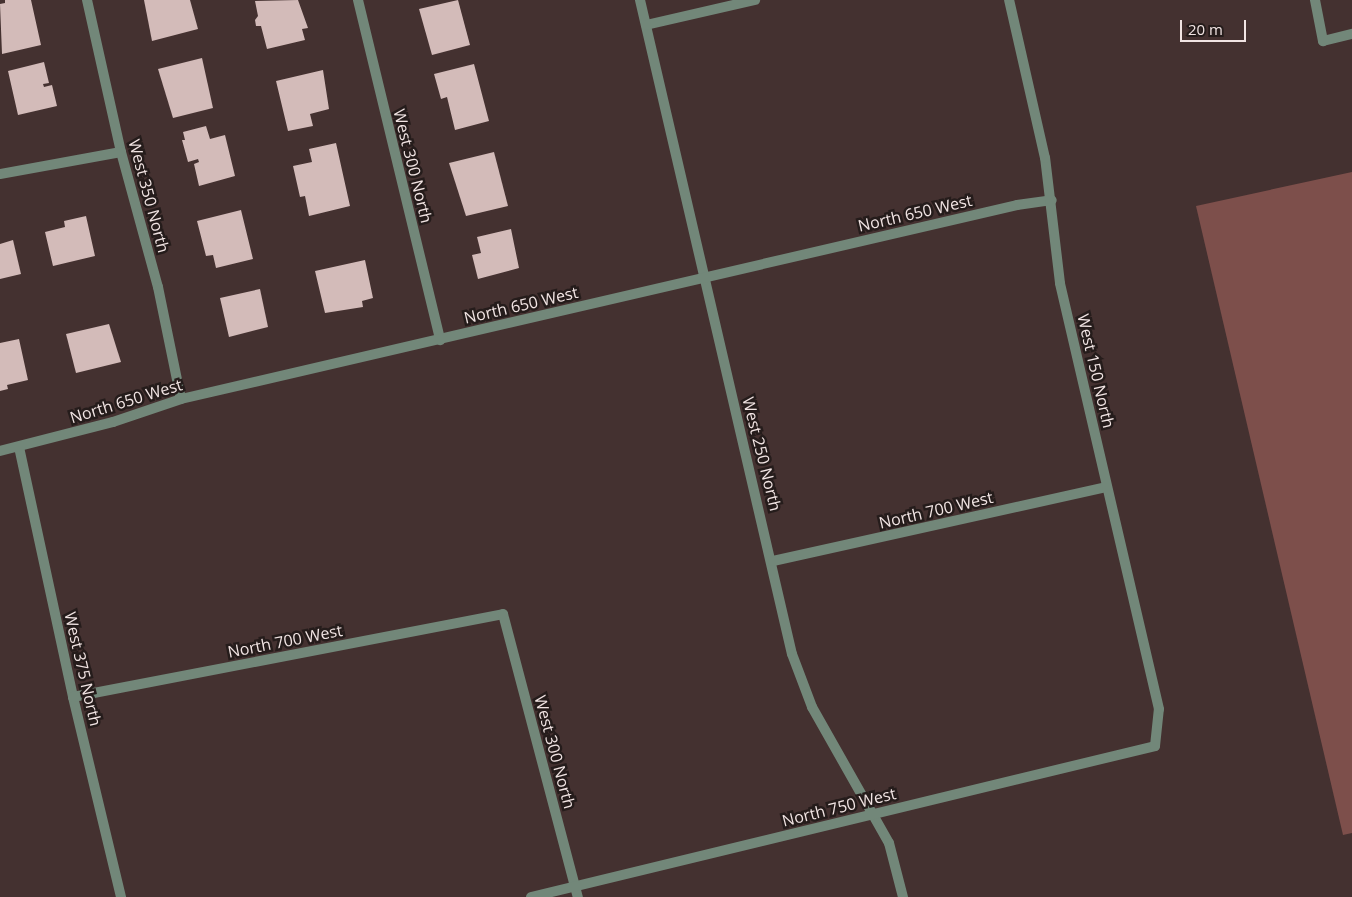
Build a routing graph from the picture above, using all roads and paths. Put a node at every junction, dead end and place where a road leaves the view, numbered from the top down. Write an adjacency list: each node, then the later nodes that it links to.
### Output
1 (87, 0): 9 (street, West 350 North)
2 (358, 0): 13 (street, West 300 North)
3 (640, 0): 7 (street, West 250 North)
4 (754, 0): 7 (street)
5 (1009, 0): 11 (street, West 150 North)
6 (1315, 0): 8 (street)
7 (646, 25): 12 (street, West 250 North)
8 (1352, 34)
9 (121, 152): 10 (street); 14 (street, West 350 North)
10 (0, 174)
11 (1052, 200): 12 (street, North 650 West); 17 (street, West 150 North)
12 (704, 278): 13 (street, North 650 West); 18 (street, West 250 North)
13 (440, 340): 14 (street, North 650 West)
14 (181, 399): 15 (street, North 650 West)
15 (19, 446): 16 (street, North 650 West); 20 (street, West 375 North)
16 (0, 452)
17 (1106, 487): 18 (street, North 700 West); 21 (street, West 150 North)
18 (773, 561): 22 (street, West 250 North)
19 (503, 614): 20 (street, North 700 West); 23 (street, West 300 North)
20 (74, 697): 24 (street, West 375 North)
21 (1155, 746): 22 (street, North 750 West)
22 (871, 815): 23 (street, North 750 West); 27 (street, West 250 North)
23 (575, 886): 25 (street, North 750 West); 26 (street, West 300 North)
24 (121, 897)
25 (531, 897)
26 (578, 897)
27 (903, 897)

